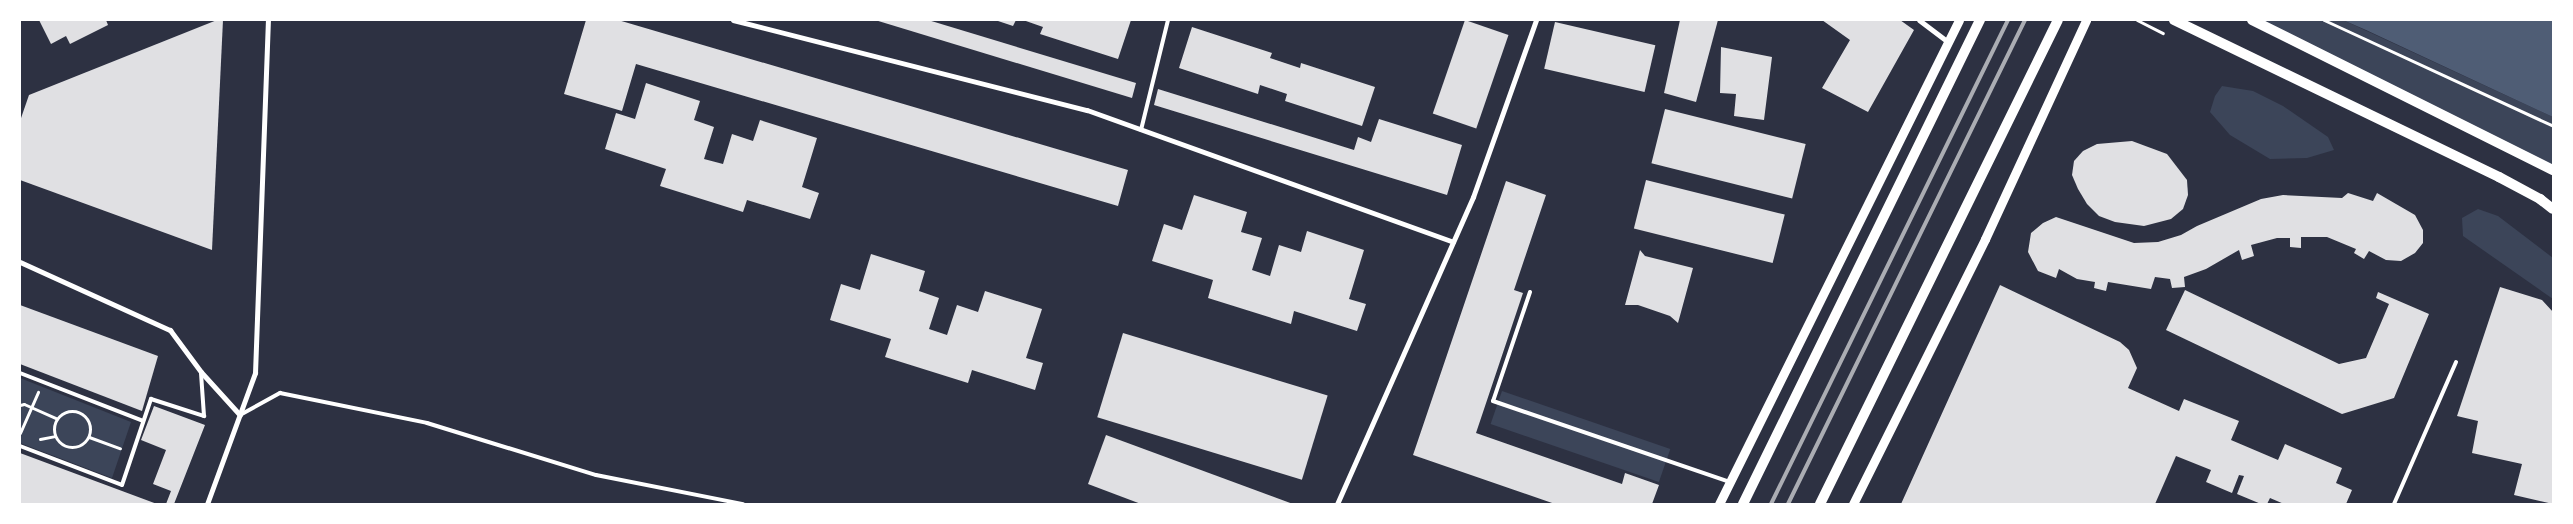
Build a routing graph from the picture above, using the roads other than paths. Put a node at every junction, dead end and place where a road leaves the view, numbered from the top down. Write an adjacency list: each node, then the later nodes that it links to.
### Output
1 (268, 20): 22 (street)
2 (734, 20): 13 (street)
3 (1168, 20): 13 (lane)
4 (1536, 20): 16 (street)
5 (1919, 20): 12 (street)
6 (1958, 20): 12 (street)
7 (1980, 20): 30 (main road)
8 (2058, 20): 31 (main road)
9 (2086, 20): 32 (street)
10 (2174, 20): 15 (main road)
11 (2252, 20): 14 (main road)
12 (1948, 42): 25 (street)
13 (1141, 130): 16 (street)
14 (2553, 170)
15 (2553, 209)
16 (1453, 242): 28 (street)
17 (20, 262): 20 (street)
18 (1530, 292): 25 (lane)
19 (2456, 362): 33 (lane)
20 (201, 372): 22 (street); 23 (lane)
21 (20, 373): 23 (lane)
22 (240, 416): 26 (street); 27 (lane)
23 (143, 421): 24 (lane)
24 (20, 446)
25 (1731, 483): 29 (street)
26 (207, 504)
27 (743, 504)
28 (1337, 504)
29 (1719, 504)
30 (1743, 504)
31 (1820, 504)
32 (1853, 504)
33 (2394, 504)

